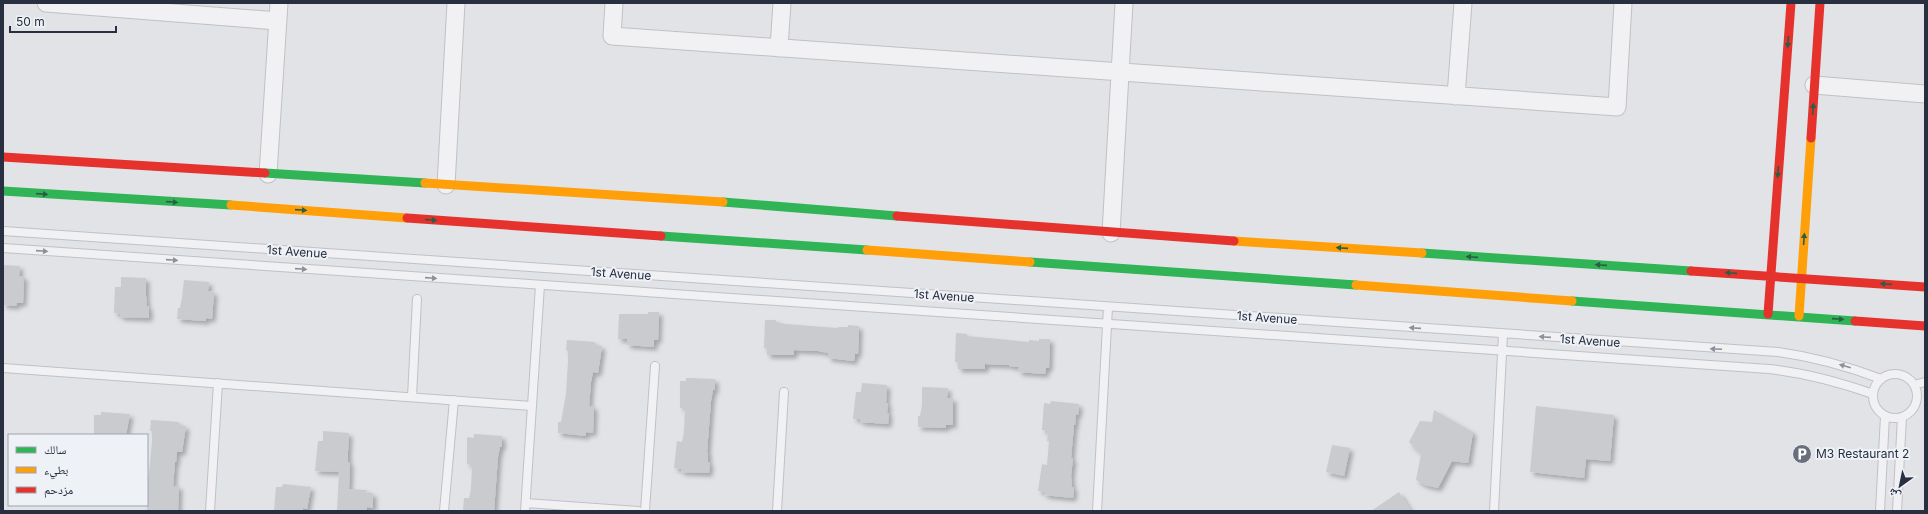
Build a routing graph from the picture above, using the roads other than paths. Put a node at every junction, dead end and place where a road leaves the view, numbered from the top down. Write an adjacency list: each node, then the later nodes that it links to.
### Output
1 (46, 3): 11 (street)
2 (279, 3): 12 (street)
3 (456, 3): 20 (street)
4 (614, 3): 13 (street)
5 (782, 3): 13 (street)
6 (1124, 3): 14 (street)
7 (1463, 3): 17 (street)
8 (1623, 3): 17 (street)
9 (1791, 3): 25 (main road, one-way to 25)
10 (1820, 3): 15 (main road)
11 (119, 6): 12 (street)
12 (278, 21): 19 (street)
13 (779, 48): 14 (street)
14 (1120, 72): 17 (street); 23 (street)
15 (1814, 85): 16 (street); 26 (main road, one-way to 15)
16 (1925, 94)
17 (1456, 96)
18 (3, 157): 19 (main road)
19 (268, 174): 20 (main road)
20 (446, 185): 23 (main road)
21 (3, 191): 31 (main road, one-way to 31)
22 (3, 231): 30 (lane, 1st Avenue)
23 (1111, 233): 25 (main road, one-way to 23)
24 (3, 248): 27 (lane, 1st Avenue, one-way to 27)
25 (1770, 276): 26 (main road); 31 (main road)
26 (1802, 278): 28 (main road, one-way to 26); 32 (main road)
27 (540, 285): 33 (lane, 1st Avenue); 49 (lane)
28 (1925, 287)
29 (417, 299): 45 (lane)
30 (1108, 307): 33 (lane); 35 (lane, 1st Avenue, one-way to 30)
31 (1768, 314): 32 (main road)
32 (1799, 316): 34 (main road, one-way to 34)
33 (1107, 324): 36 (lane, 1st Avenue); 58 (lane)
34 (1925, 326)
35 (1503, 334): 36 (lane); 39 (lane, 1st Avenue, one-way to 35)
36 (1502, 351): 44 (lane, 1st Avenue); 59 (lane)
37 (655, 366): 56 (lane)
38 (3, 368): 41 (lane)
39 (1881, 379): 42 (lane); 44 (lane)
40 (1925, 382): 42 (lane)
41 (218, 383): 45 (lane); 53 (lane)
42 (1914, 385): 48 (lane)
43 (784, 392): 57 (lane)
44 (1873, 394): 50 (lane)
45 (412, 397): 47 (lane)
46 (1925, 398): 48 (lane)
47 (454, 400): 49 (lane); 54 (lane)
48 (1917, 401): 51 (lane)
49 (532, 406): 52 (lane)
50 (1886, 416): 51 (lane); 60 (lane)
51 (1902, 417): 61 (lane)
52 (525, 507): 55 (lane)
53 (210, 511)
54 (444, 511)
55 (638, 511)
56 (645, 511)
57 (777, 511)
58 (1097, 511)
59 (1494, 511)
60 (1880, 511)
61 (1897, 511)

